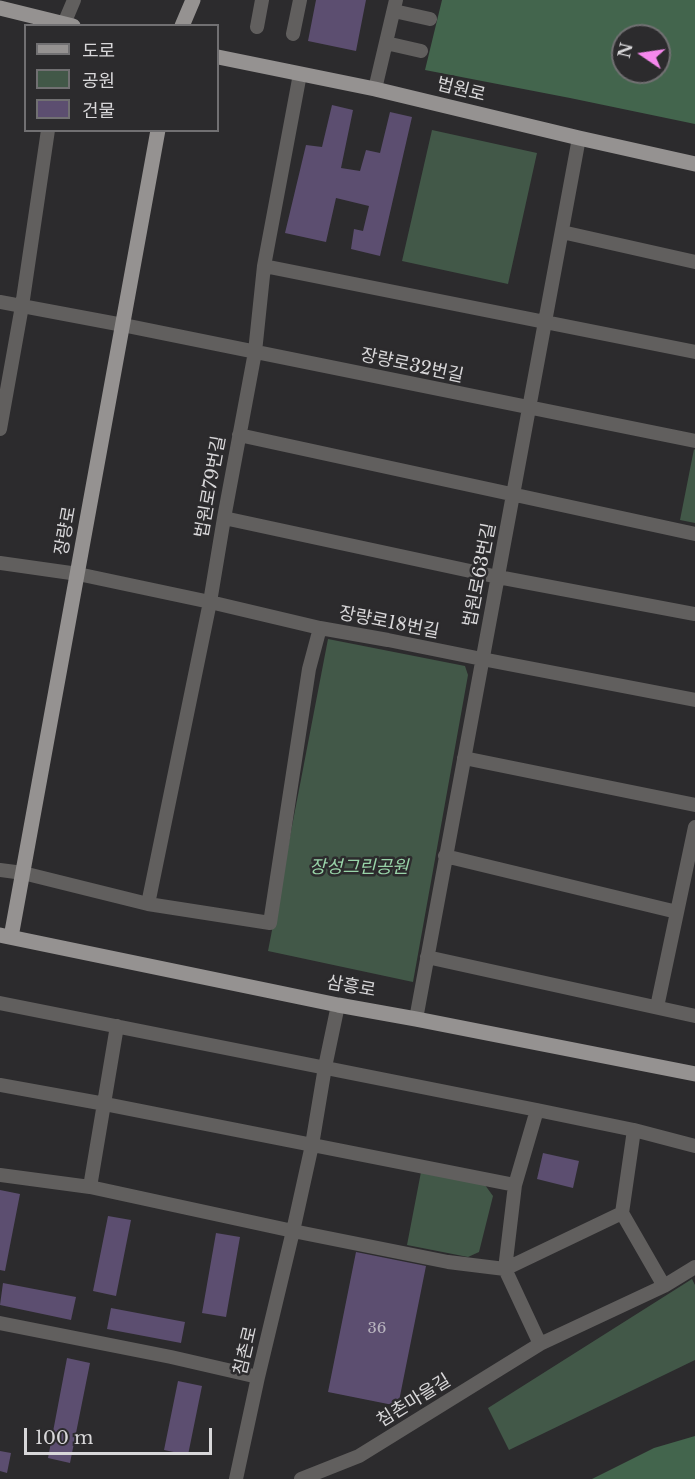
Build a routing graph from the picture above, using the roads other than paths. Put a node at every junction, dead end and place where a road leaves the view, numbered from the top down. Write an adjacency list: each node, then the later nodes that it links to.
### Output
1 (74, 0): 9 (street)
2 (192, 0): 10 (main road)
3 (262, 0): 11 (street)
4 (300, 0): 12 (street)
5 (395, 6): 7 (street); 13 (street)
6 (0, 8): 8 (main road)
7 (430, 19)
8 (63, 24)
9 (67, 24)
10 (183, 24)
11 (256, 27)
12 (293, 34)
13 (386, 44): 14 (street); 17 (street)
14 (421, 51)
15 (219, 57): 16 (main road, 법원로)
16 (300, 74): 17 (main road, 법원로); 24 (street, 법원로79번길)
17 (375, 89): 20 (main road, 법원로)
18 (48, 132): 26 (street)
19 (158, 132): 28 (main road, 장량로)
20 (579, 138): 21 (main road, 법원로); 22 (street, 법원로63번길)
21 (695, 164)
22 (562, 232): 23 (street); 27 (street, 법원로63번길)
23 (695, 262)
24 (264, 266): 27 (street); 29 (street, 법원로79번길)
25 (0, 302): 26 (street, 장량로32번길)
26 (22, 306): 28 (street, 장량로32번길); 32 (street)
27 (545, 323): 30 (street); 31 (street, 법원로63번길)
28 (123, 325): 29 (street, 장량로32번길); 39 (main road, 장량로)
29 (255, 352): 31 (street, 장량로32번길); 33 (street, 법원로79번길)
30 (695, 352)
31 (529, 408): 34 (street, 장량로32번길); 35 (street, 법원로63번길)
32 (0, 429)
33 (239, 435): 35 (street); 36 (street, 법원로79번길)
34 (695, 441)
35 (513, 494): 37 (street); 40 (street, 법원로63번길)
36 (224, 518): 40 (street); 41 (street, 법원로79번길)
37 (695, 534)
38 (0, 563): 39 (street, 장량로18번길)
39 (78, 574): 41 (street, 장량로18번길); 51 (main road, 장량로)
40 (498, 577): 42 (street); 44 (street, 법원로63번길)
41 (210, 602): 43 (street, 장량로18번길); 52 (street, 법원로79번길)
42 (695, 614)
43 (320, 628): 44 (street, 장량로18번길); 52 (street)
44 (482, 659): 45 (street, 장량로18번길); 46 (street, 법원로63번길)
45 (695, 700)
46 (464, 758): 47 (street); 49 (street, 법원로63번길)
47 (695, 805)
48 (695, 827): 53 (street)
49 (446, 856): 53 (street); 55 (street, 법원로63번길)
50 (0, 870): 51 (street)
51 (23, 873): 52 (street); 54 (main road, 장량로)
52 (148, 904)
53 (677, 912): 58 (street)
54 (6, 936): 57 (main road, 삼흥로)
55 (427, 957): 58 (street); 60 (street, 법원로63번길)
56 (0, 1003): 61 (street)
57 (338, 1005): 60 (main road, 삼흥로); 62 (street, 침촌로)
58 (657, 1007): 59 (street)
59 (695, 1016)
60 (416, 1018): 63 (main road, 삼흥로)
61 (117, 1026): 62 (street); 65 (street)
62 (325, 1067): 66 (street); 68 (street, 침촌로)
63 (695, 1074)
64 (0, 1085): 65 (street)
65 (105, 1104): 68 (street); 72 (street)
66 (537, 1110): 67 (street); 71 (street)
67 (634, 1130): 69 (street); 73 (street)
68 (312, 1145): 71 (street); 74 (street, 침촌로)
69 (695, 1146)
70 (0, 1175): 72 (street)
71 (515, 1185): 76 (street)
72 (90, 1187): 74 (street)
73 (622, 1213): 76 (street); 77 (street)
74 (293, 1231): 76 (street); 80 (street, 침촌로)
75 (695, 1267): 77 (street, 침촌마을길)
76 (506, 1269): 79 (street)
77 (664, 1286): 79 (street, 침촌마을길)
78 (0, 1323): 80 (street)
79 (540, 1344): 81 (street, 침촌마을길)
80 (258, 1377): 82 (street, 침촌로)
81 (304, 1478)
82 (236, 1479)

